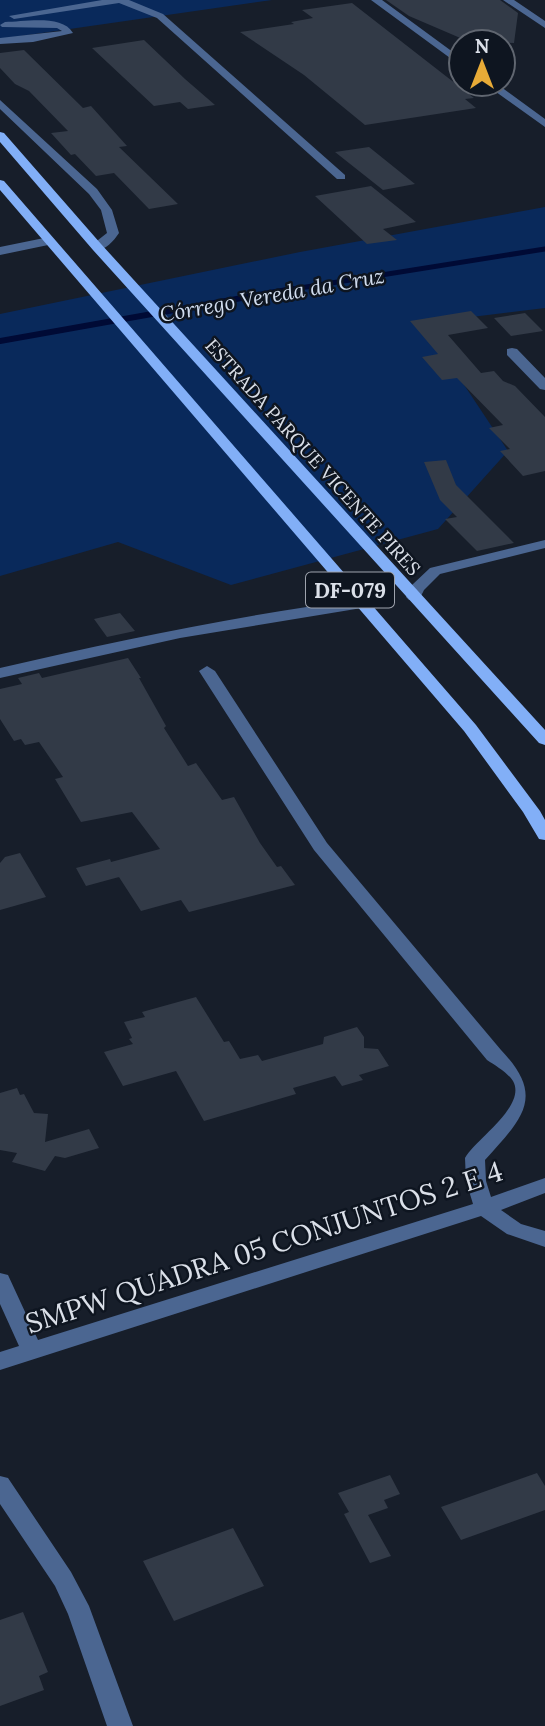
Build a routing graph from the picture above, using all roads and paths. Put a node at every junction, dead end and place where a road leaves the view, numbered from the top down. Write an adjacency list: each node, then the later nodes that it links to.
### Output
1 (120, 0): 4 (street); 12 (street)
2 (376, 0): 7 (street)
3 (508, 0): 5 (street)
4 (1, 23): 6 (street)
5 (545, 24)
6 (0, 41)
7 (447, 52)
8 (509, 98): 10 (street)
9 (0, 103): 15 (street)
10 (545, 124)
11 (0, 135): 15 (main road, ESTRADA PARQUE VICENTE PIRES / DF-079)
12 (341, 177)
13 (0, 183): 14 (main road, DF-079)
14 (49, 241): 16 (street); 21 (main road, DF-079)
15 (97, 247): 20 (main road, ESTRADA PARQUE VICENTE PIRES / DF-079)
16 (0, 251)
17 (512, 352): 18 (street)
18 (545, 386)
19 (545, 544): 20 (street)
20 (414, 597): 24 (main road, ESTRADA PARQUE VICENTE PIRES / DF-079)
21 (363, 604): 23 (street); 25 (main road, DF-079)
22 (207, 671): 27 (street)
23 (0, 673)
24 (545, 740)
25 (545, 835)
26 (545, 1185): 27 (street, SMPW QUADRA 05 CONJUNTOS 2 E 4)
27 (484, 1208): 28 (street); 30 (street, SMPW QUADRA 05 CONJUNTOS 2 E 4)
28 (545, 1238)
29 (0, 1281): 30 (street)
30 (32, 1350): 31 (street, SMPW QUADRA 05 CONJUNTOS 2 E 4)
31 (0, 1361)
32 (0, 1485): 33 (street)
33 (120, 1726)

